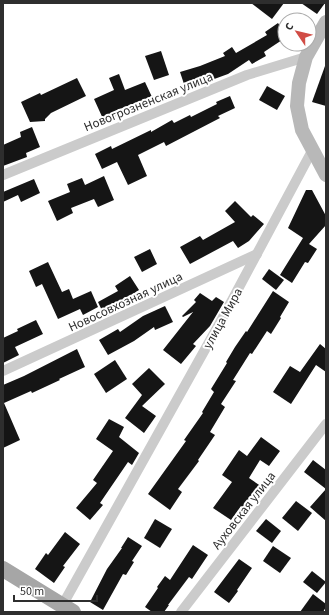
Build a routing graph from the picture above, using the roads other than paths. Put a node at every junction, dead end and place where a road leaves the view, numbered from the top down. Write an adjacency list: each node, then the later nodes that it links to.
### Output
1 (326, 22): 2 (main road)
2 (306, 57): 3 (main road); 4 (street, Новогрозненская улица)
3 (313, 149): 5 (main road); 6 (street, улица Мира)
4 (3, 175)
5 (326, 175)
6 (257, 254): 7 (street, Новосовхозная улица); 10 (street, улица Мира)
7 (3, 371)
8 (326, 424): 11 (street, Ауховская улица)
9 (3, 569): 10 (main road)
10 (68, 609)
11 (181, 612)

